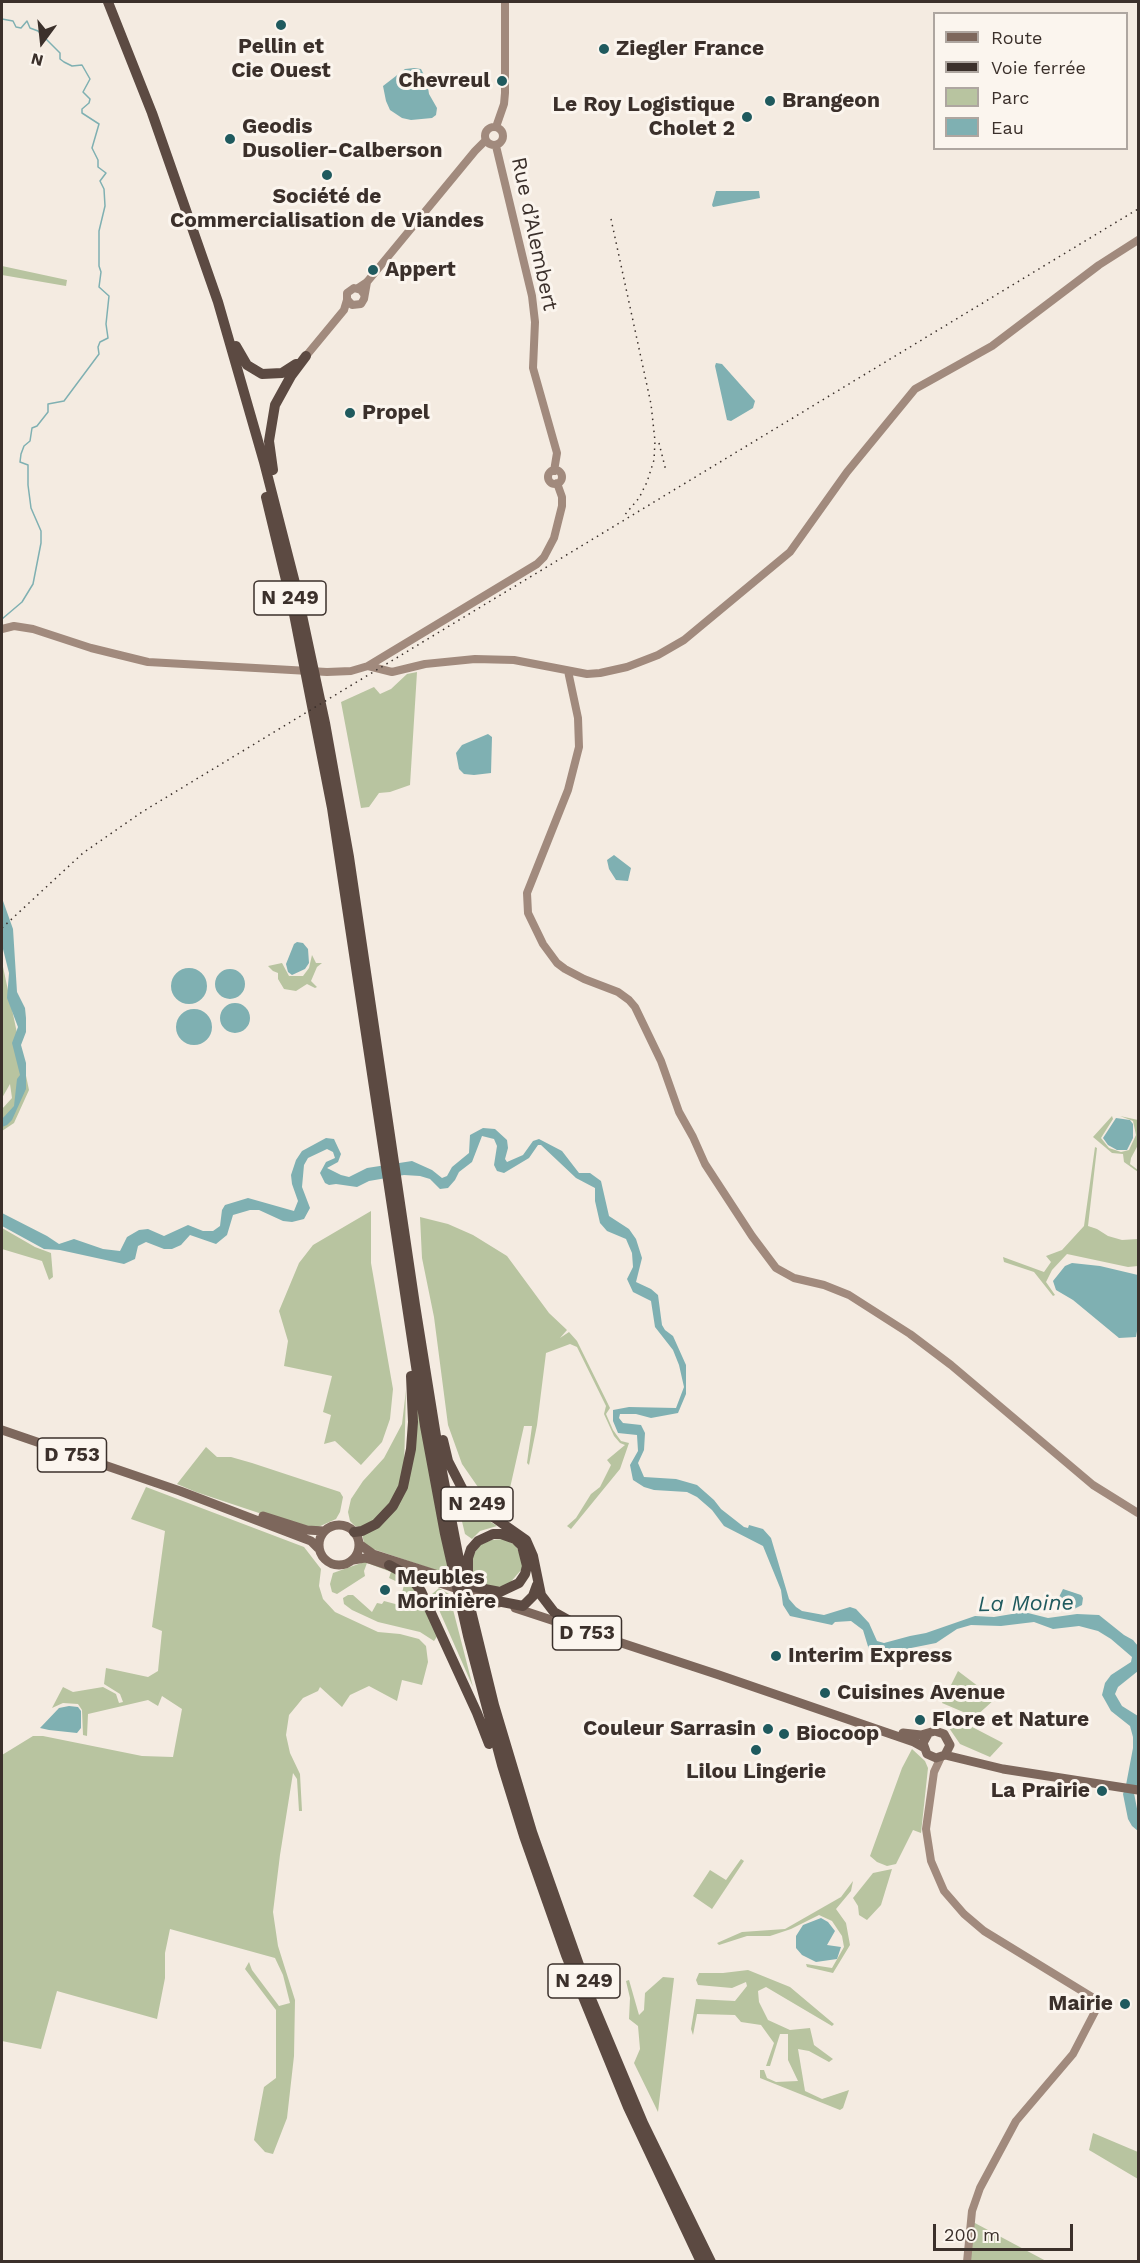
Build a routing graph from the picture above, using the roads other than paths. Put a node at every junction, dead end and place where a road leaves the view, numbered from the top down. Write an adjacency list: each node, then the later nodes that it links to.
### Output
1 (100, 2): 16 (highway, N 249)
2 (108, 2): 9 (highway, N 249)
3 (505, 2): 4 (street)
4 (496, 127): 5 (street); 6 (street)
5 (485, 141): 6 (street); 8 (street)
6 (496, 146): 14 (street, Rue d’Alembert)
7 (1138, 240): 15 (street)
8 (361, 291): 10 (street); 10 (street)
9 (218, 302): 11 (highway, N 249); 12 (highway, N 249)
10 (350, 303): 11 (street)
11 (306, 356): 12 (highway, N 249)
12 (283, 532): 16 (highway, N 249)
13 (2, 629): 14 (street)
14 (368, 666): 15 (street)
15 (568, 671): 22 (street)
16 (389, 1161): 17 (highway, N 249)
17 (392, 1180): 18 (highway, N 249); 19 (highway, N 249)
18 (410, 1328): 24 (highway, N 249); 29 (highway, N 249)
19 (423, 1359): 29 (highway, N 249); 30 (highway, N 249)
20 (2, 1430): 21 (main road, D 753)
21 (180, 1491): 23 (main road, D 753); 26 (main road, D 753)
22 (1138, 1513)
23 (324, 1531): 24 (main road); 26 (main road)
24 (354, 1532): 25 (main road)
25 (359, 1544): 27 (main road); 31 (main road, D 753)
26 (318, 1548): 27 (main road)
27 (353, 1560): 28 (main road, D 753)
28 (389, 1565): 32 (main road, D 753); 48 (highway, N 249)
29 (460, 1570): 31 (highway, N 249); 33 (highway, N 249); 33 (highway, N 249)
30 (537, 1585): 34 (highway); 35 (highway, N 249)
31 (474, 1587): 34 (main road, D 753)
32 (492, 1600): 34 (highway); 36 (main road, D 753)
33 (468, 1604): 48 (highway, N 249); 50 (highway, N 249)
34 (523, 1605): 35 (main road, D 753)
35 (570, 1621): 37 (main road, D 753)
36 (598, 1636): 37 (main road); 38 (main road, D 753)
37 (648, 1648): 38 (main road, D 753)
38 (683, 1663): 39 (main road, D 753)
39 (868, 1725): 40 (main road, D 753); 42 (main road, D 753)
40 (928, 1734): 41 (main road); 42 (main road)
41 (950, 1745): 43 (main road); 45 (main road)
42 (923, 1747): 44 (main road)
43 (943, 1756): 44 (main road); 45 (main road); 46 (street)
44 (930, 1757): 46 (street)
45 (1016, 1770): 47 (main road)
46 (934, 1772): 51 (street)
47 (1138, 1790)
48 (520, 1822): 49 (highway, N 249)
49 (702, 2262)
50 (711, 2262)
51 (967, 2262)

